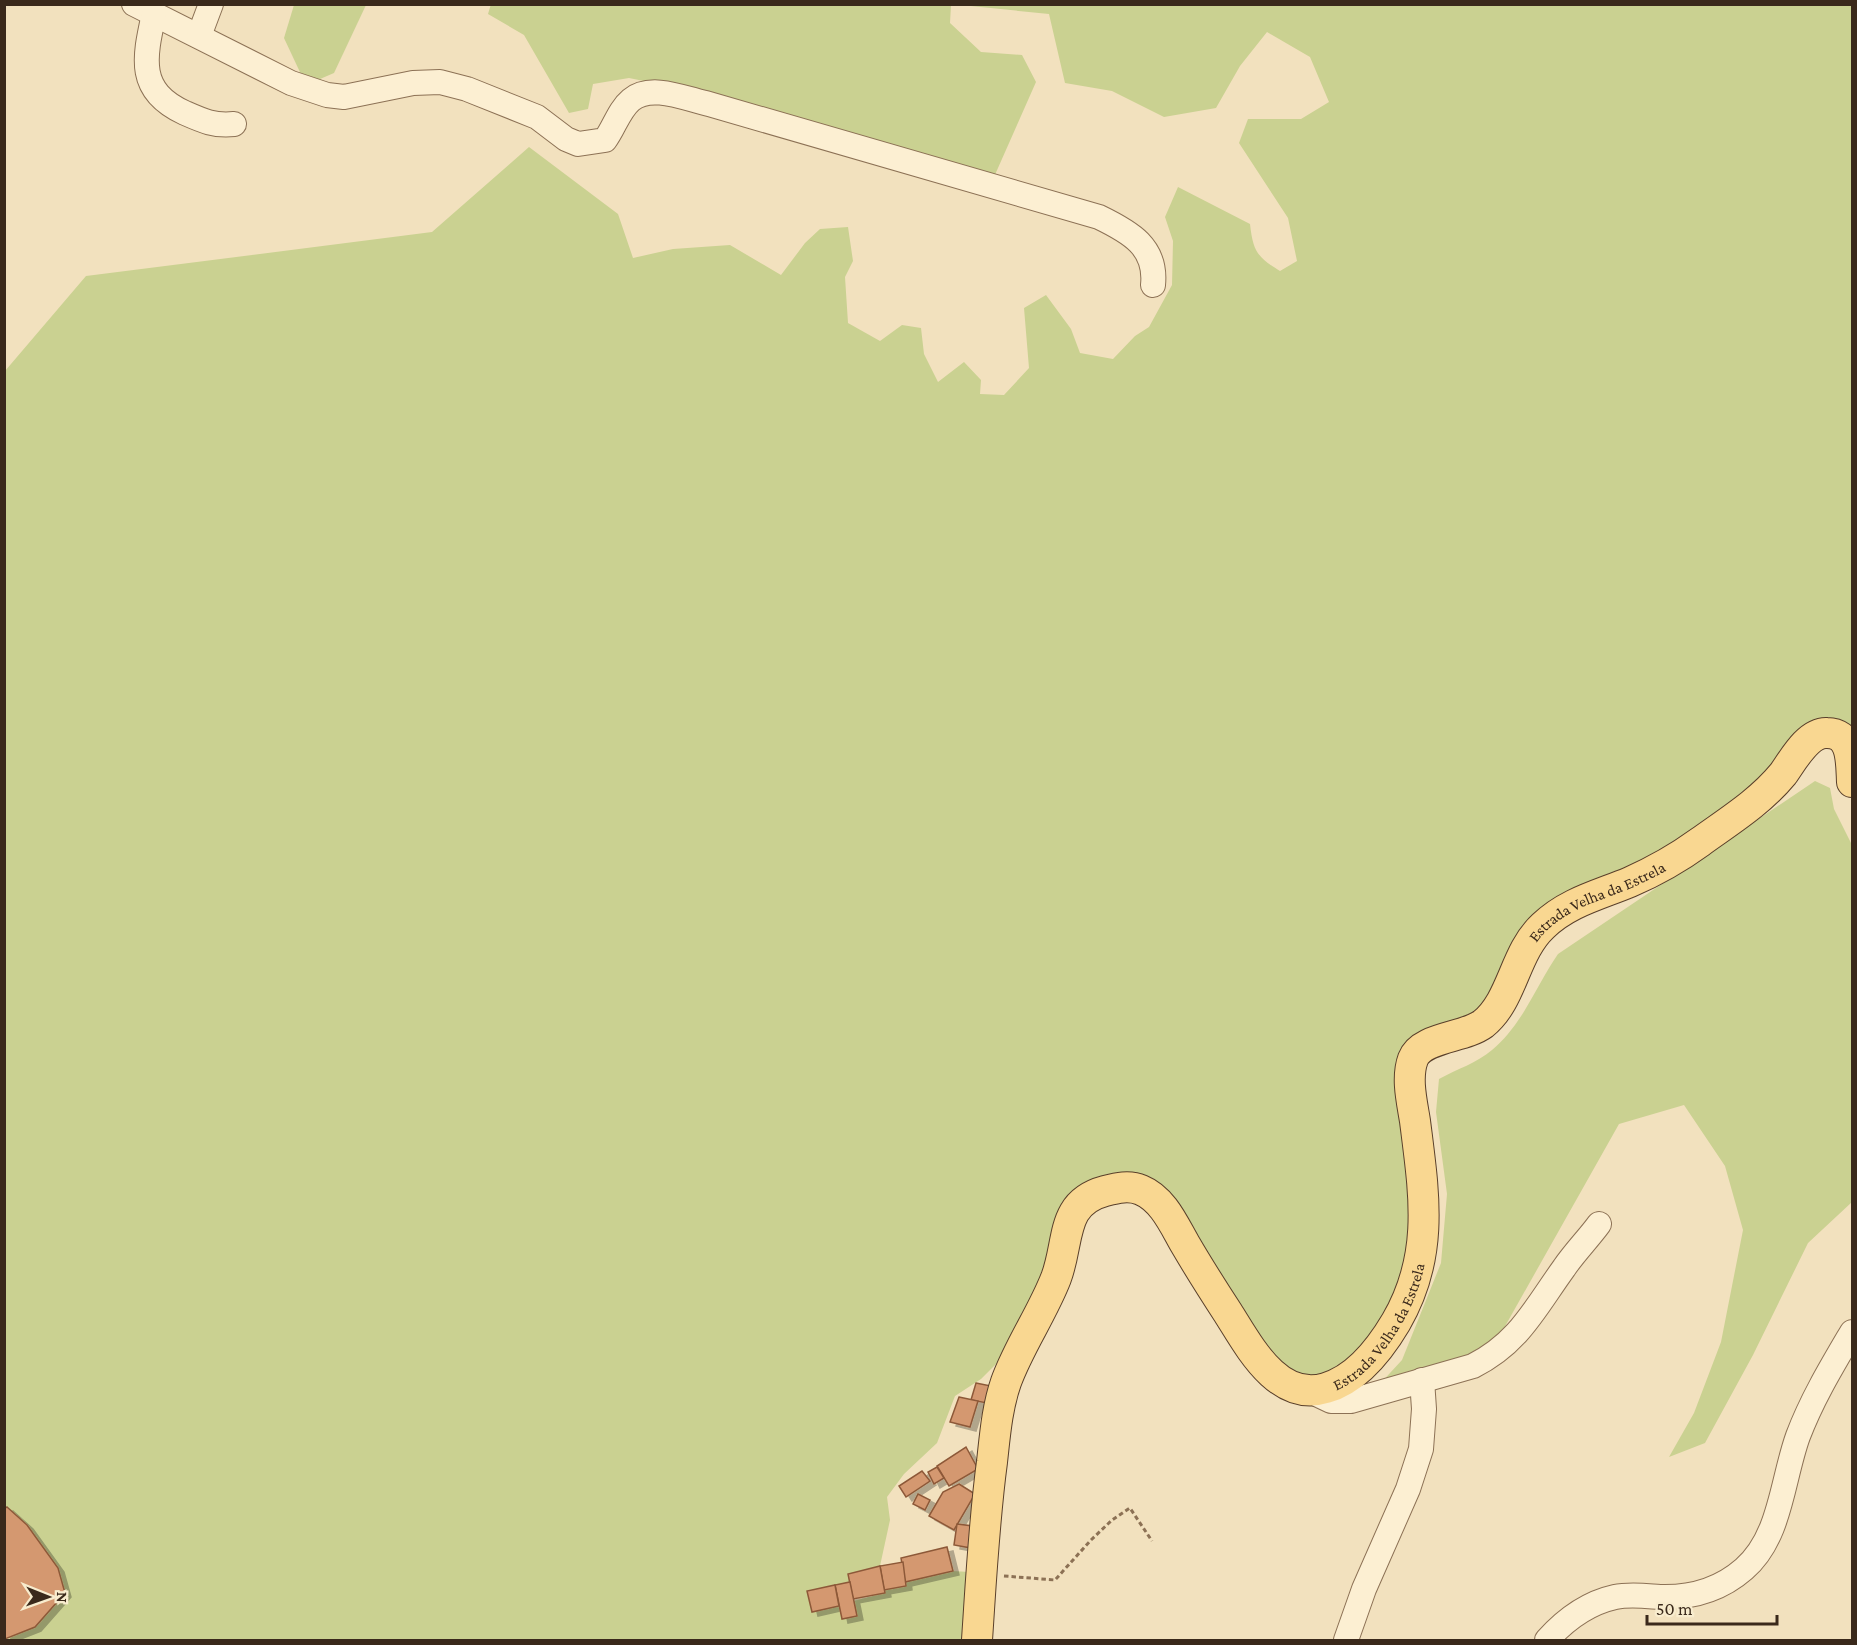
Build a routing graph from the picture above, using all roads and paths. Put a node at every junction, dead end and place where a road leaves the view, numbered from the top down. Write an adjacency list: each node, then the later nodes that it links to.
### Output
1 (211, 4): 3 (street)
2 (144, 9): 3 (street); 4 (street)
3 (199, 36): 5 (street)
4 (234, 124)
5 (1154, 285)
6 (1852, 782): 10 (main road, Estrada Velha da Estrela)
7 (1599, 1224): 9 (street)
8 (1852, 1332): 15 (street)
9 (1422, 1380): 10 (street); 14 (street)
10 (1312, 1392): 12 (main road, Estrada Velha da Estrela)
11 (1152, 1541): 12 (path)
12 (981, 1574): 13 (main road, Estrada Velha da Estrela)
13 (977, 1641)
14 (1346, 1641)
15 (1547, 1641)

